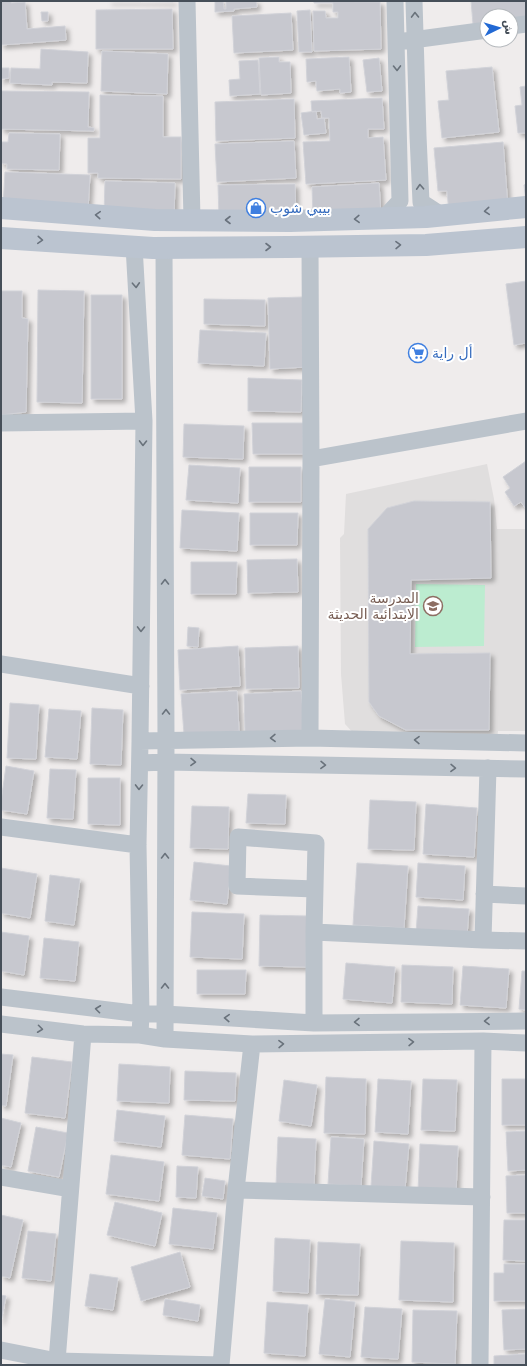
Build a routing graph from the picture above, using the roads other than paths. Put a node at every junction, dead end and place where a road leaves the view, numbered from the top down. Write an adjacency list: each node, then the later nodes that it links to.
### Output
1 (187, 1): 11 (street)
2 (395, 1): 6 (street)
3 (414, 1): 5 (street, one-way to 3)
4 (479, 31): 5 (street)
5 (415, 40): 6 (street); 9 (street, one-way to 5)
6 (397, 43): 10 (street, one-way to 10)
7 (526, 207): 9 (main road, one-way to 9)
8 (1, 208): 11 (main road, one-way to 8)
9 (441, 215): 10 (main road)
10 (384, 218): 11 (main road, one-way to 11)
11 (192, 220)
12 (526, 237): 16 (main road, one-way to 12)
13 (1, 238): 14 (main road, one-way to 14)
14 (134, 246): 15 (main road); 17 (street, one-way to 17)
15 (164, 247): 16 (main road, one-way to 16); 24 (street, one-way to 15)
16 (310, 247): 20 (street)
17 (144, 420): 19 (street); 22 (street, one-way to 22)
18 (526, 421): 20 (street)
19 (1, 423)
20 (311, 459): 23 (street)
21 (1, 664): 22 (street)
22 (141, 686): 25 (street)
23 (310, 738): 24 (street, one-way to 24); 26 (street, one-way to 23)
24 (166, 740): 25 (street); 27 (street)
25 (140, 741): 28 (street)
26 (526, 743)
27 (166, 762): 28 (street); 29 (street, one-way to 29); 41 (street, one-way to 27)
28 (140, 763): 32 (street, one-way to 32)
29 (488, 768): 30 (street); 34 (street)
30 (526, 769)
31 (1, 827): 32 (street)
32 (138, 845): 40 (street)
33 (315, 889): 33 (street); 36 (street)
34 (484, 894): 35 (street); 37 (street)
35 (526, 896)
36 (314, 932): 37 (street); 43 (street)
37 (483, 940): 38 (street)
38 (526, 941)
39 (1, 997): 40 (street, one-way to 39)
40 (141, 1014): 41 (street); 46 (street)
41 (165, 1014): 43 (street, one-way to 41); 47 (street)
42 (526, 1021): 43 (street, one-way to 43)
43 (314, 1023)
44 (1, 1024): 45 (street, one-way to 45)
45 (83, 1034): 46 (street); 52 (street)
46 (140, 1035): 47 (street)
47 (165, 1039): 49 (street)
48 (483, 1041): 49 (street, one-way to 48); 50 (street); 54 (street)
49 (252, 1044): 53 (street)
50 (526, 1044)
51 (1, 1177): 52 (street)
52 (70, 1189): 56 (street)
53 (236, 1190): 54 (street); 58 (street)
54 (482, 1198): 59 (street)
55 (1, 1350): 56 (street)
56 (57, 1360): 57 (street)
57 (138, 1364): 58 (street)
58 (221, 1365)
59 (480, 1365)

